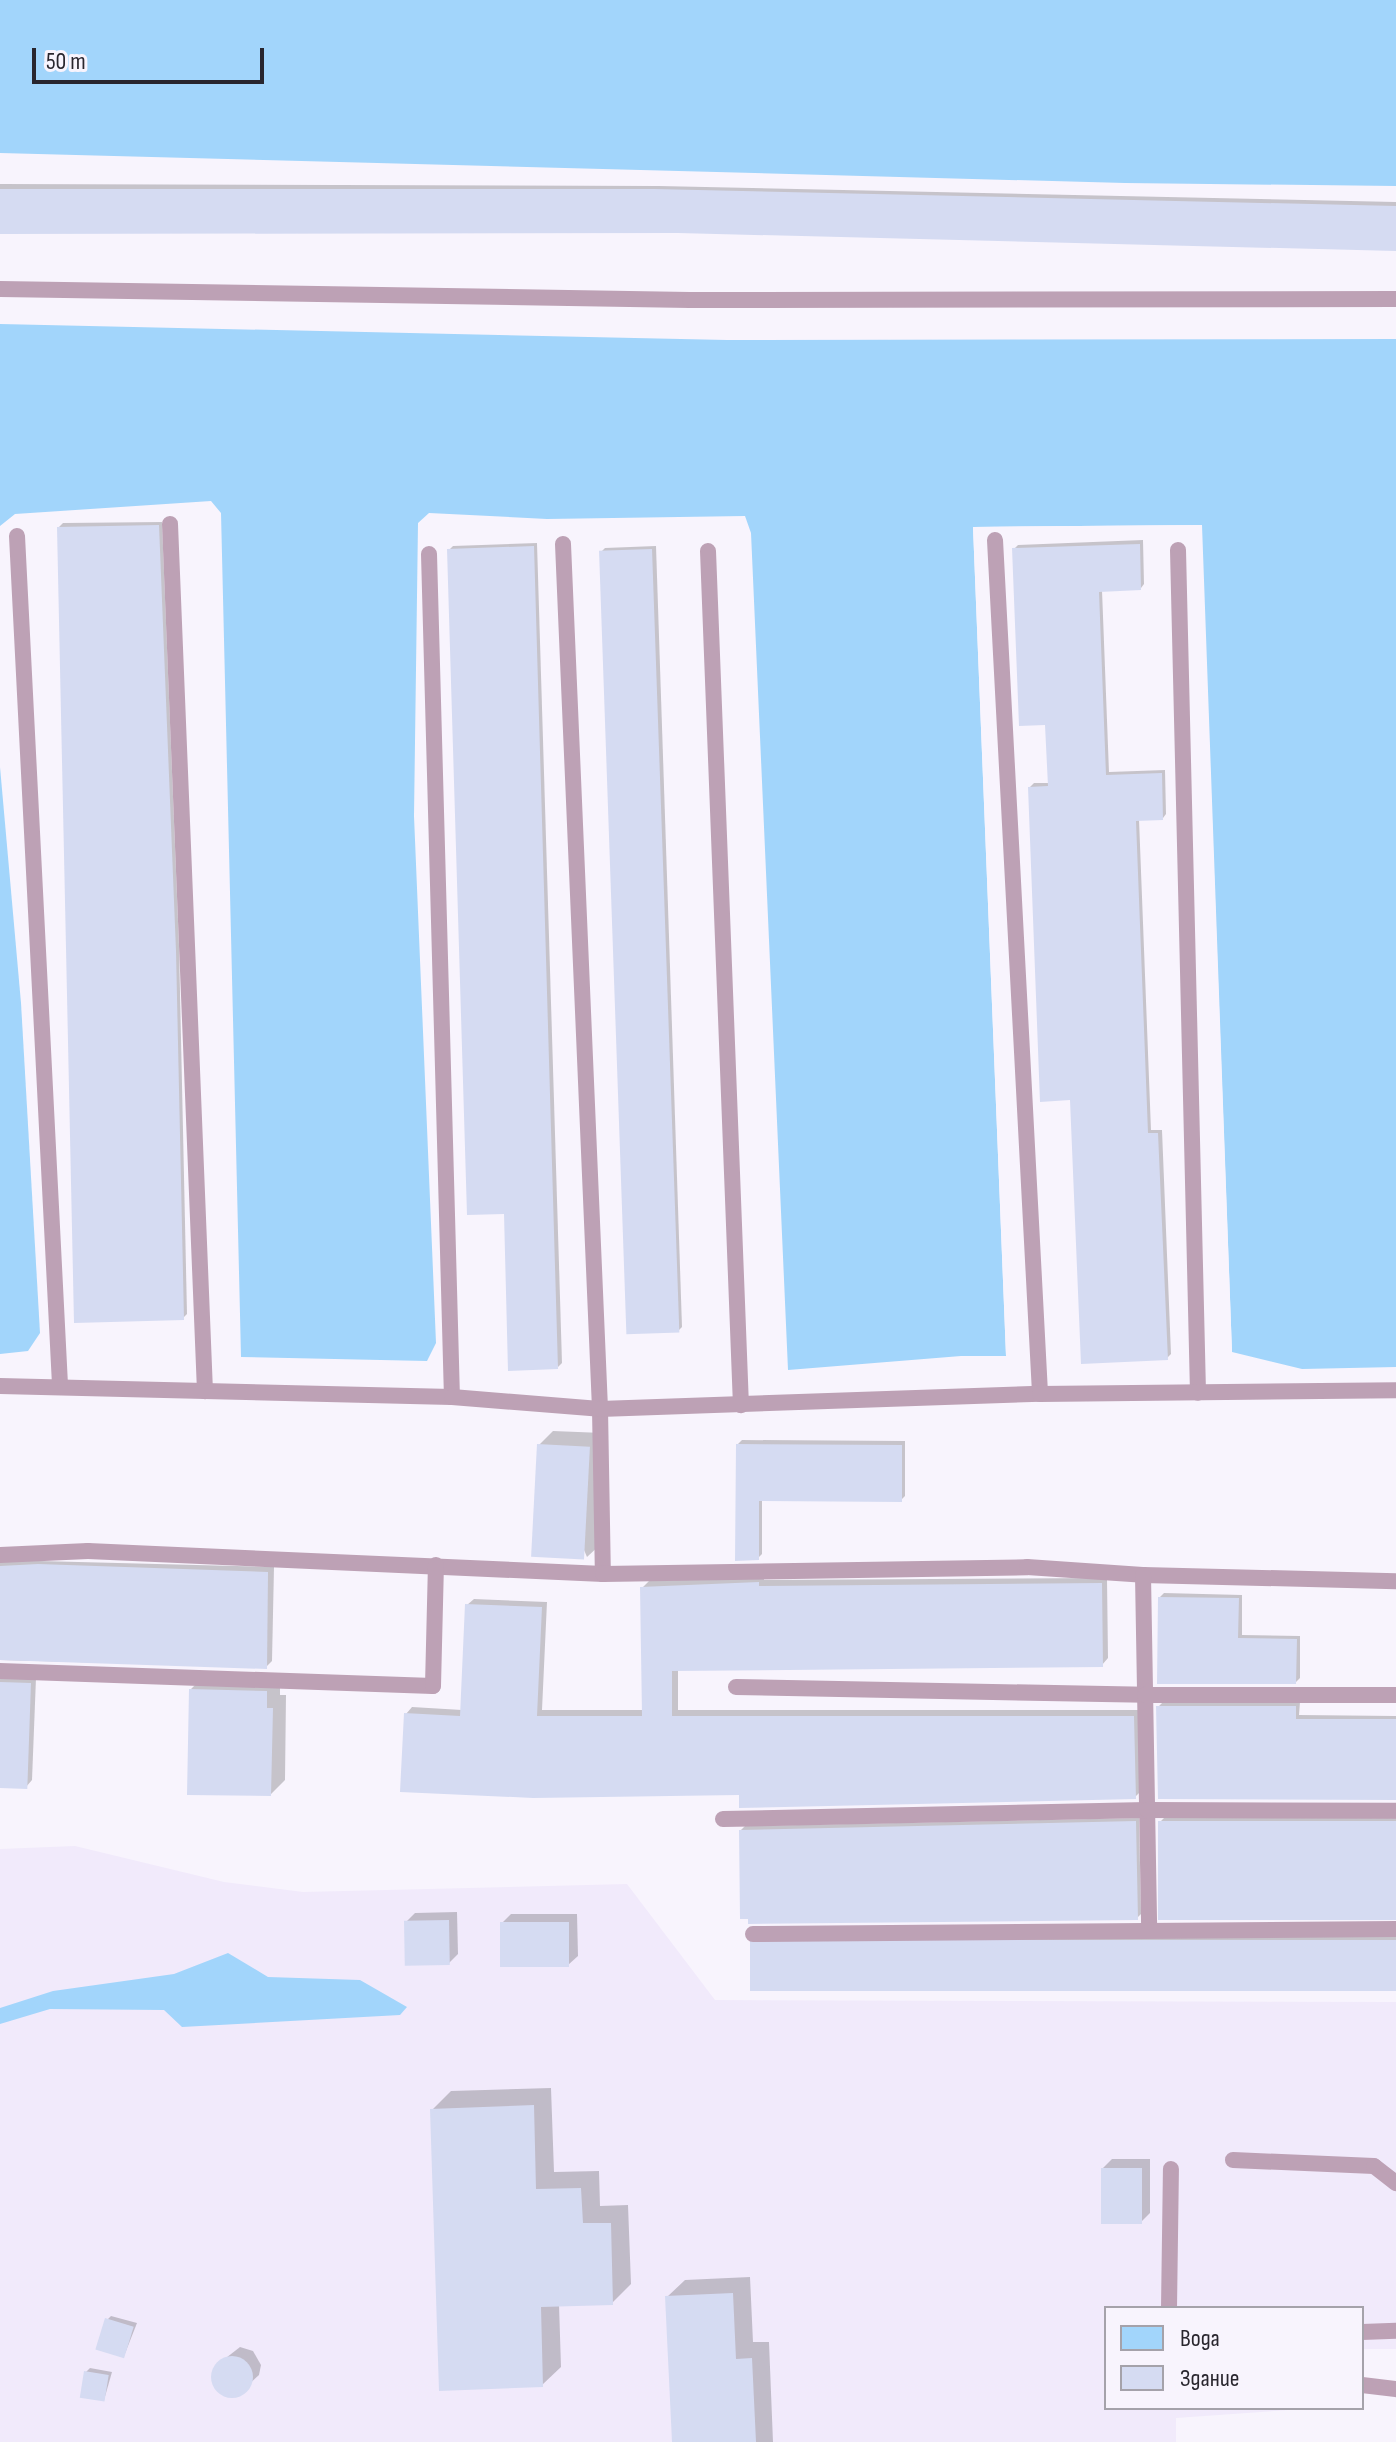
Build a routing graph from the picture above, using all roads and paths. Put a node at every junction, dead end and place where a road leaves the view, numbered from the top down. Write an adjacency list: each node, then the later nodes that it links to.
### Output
1 (0, 289): 2 (lane)
2 (1396, 299)
3 (170, 524): 13 (lane)
4 (17, 536): 11 (lane)
5 (995, 540): 15 (lane)
6 (563, 544): 18 (lane)
7 (1178, 550): 14 (lane)
8 (708, 551): 17 (lane)
9 (429, 554): 16 (lane)
10 (0, 1386): 11 (lane)
11 (60, 1386): 13 (lane)
12 (1396, 1390): 14 (lane)
13 (205, 1391): 16 (lane)
14 (1198, 1393): 15 (lane)
15 (1040, 1394): 17 (lane)
16 (452, 1397): 18 (lane)
17 (741, 1405): 18 (lane)
18 (600, 1409): 21 (lane)
19 (0, 1555): 20 (lane)
20 (436, 1565): 21 (lane); 24 (lane)
21 (603, 1574): 22 (lane)
22 (1143, 1575): 23 (lane); 26 (lane)
23 (1396, 1581)
24 (0, 1671)
25 (736, 1687): 26 (lane)
26 (1145, 1695): 27 (lane); 28 (lane)
27 (1396, 1695)
28 (1147, 1810): 29 (lane); 30 (lane); 31 (lane)
29 (1396, 1811)
30 (723, 1819)
31 (1149, 1929): 32 (lane); 33 (lane)
32 (1396, 1929)
33 (753, 1934)
34 (1233, 2160): 36 (lane)
35 (1171, 2169): 37 (lane)
36 (1396, 2183)
37 (1169, 2306)
38 (1396, 2331): 39 (lane)
39 (1364, 2332)
40 (1364, 2385): 41 (lane)
41 (1396, 2389)

